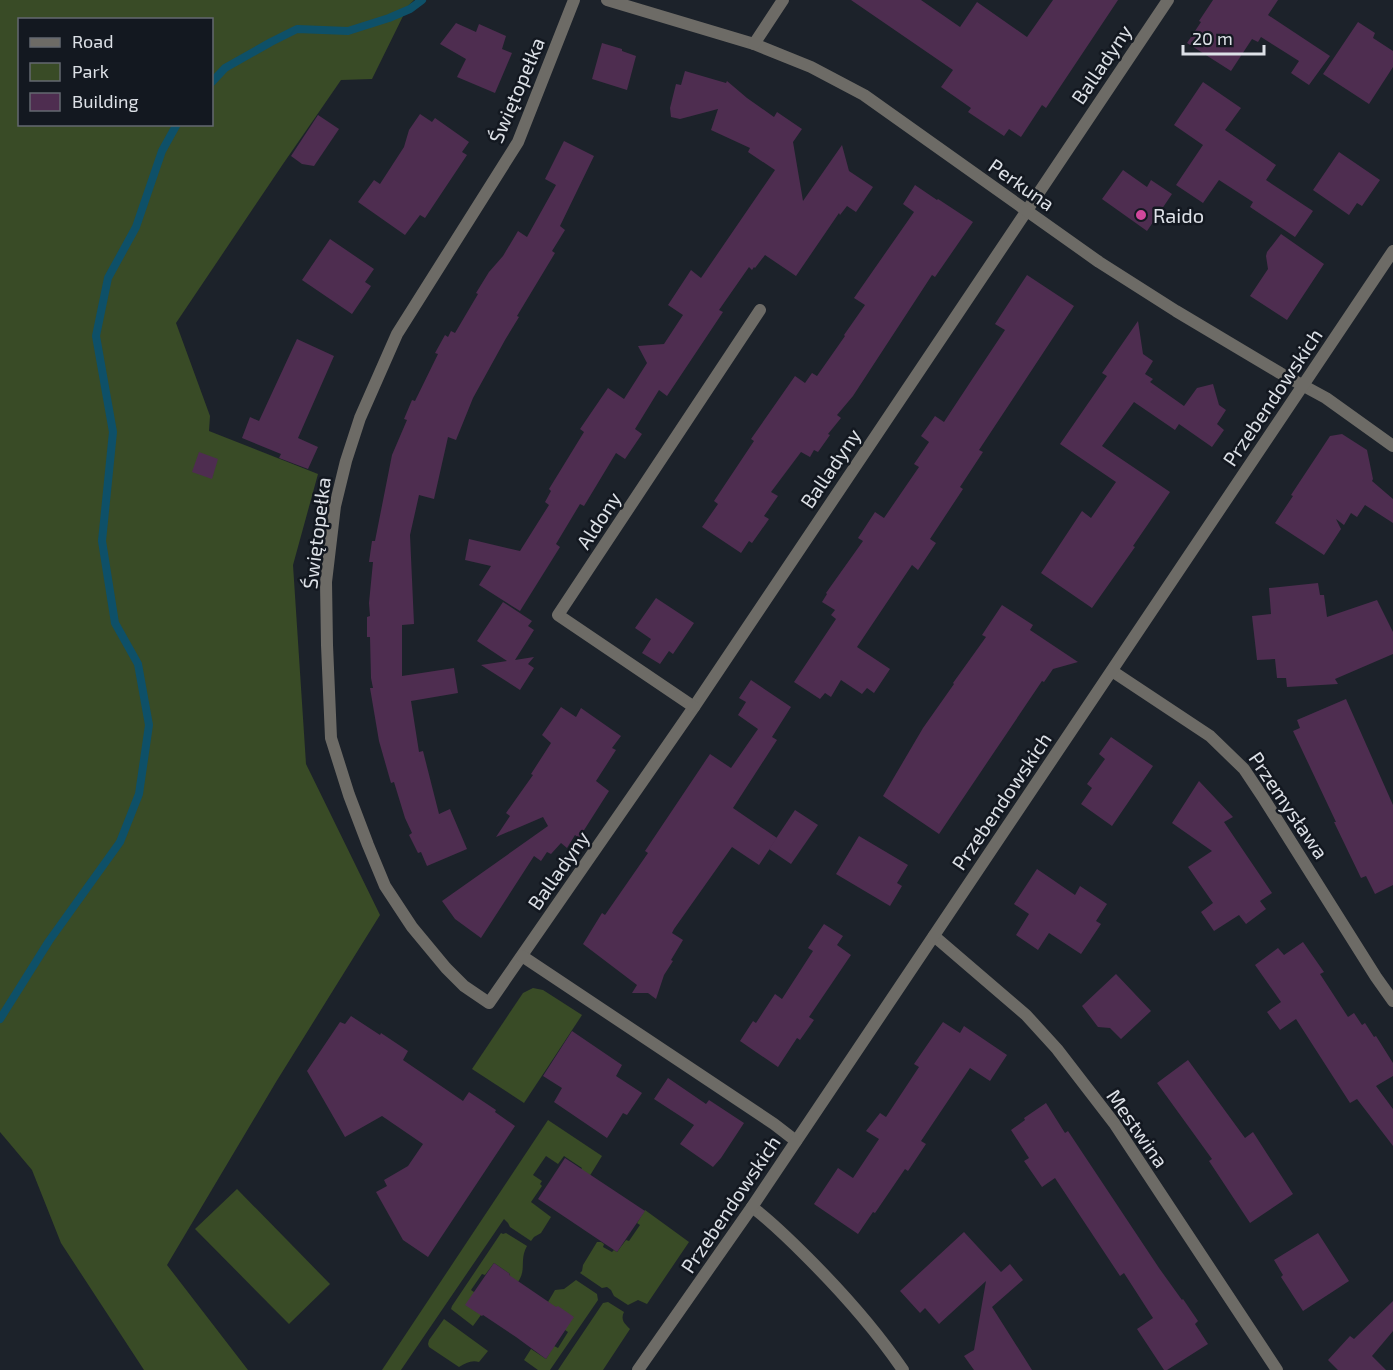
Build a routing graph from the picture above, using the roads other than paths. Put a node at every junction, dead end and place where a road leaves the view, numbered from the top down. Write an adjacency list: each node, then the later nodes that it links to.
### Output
1 (574, 0): 16 (street, Świętopełka)
2 (607, 0): 5 (street, Perkuna)
3 (783, 0): 5 (street)
4 (1168, 0): 6 (street, Balladyny)
5 (754, 44): 6 (street, Perkuna)
6 (1026, 211): 9 (street, Perkuna); 12 (street, Balladyny)
7 (1393, 252): 9 (street, Przebendowskich)
8 (760, 310): 12 (street, Aldony)
9 (1303, 386): 10 (street, Perkuna); 11 (street, Przebendowskich)
10 (1393, 446)
11 (1112, 671): 13 (street, Przebendowskich); 15 (street, Przemysława)
12 (694, 707): 14 (street, Balladyny)
13 (934, 936): 17 (street, Przebendowskich); 21 (street, Mestwina)
14 (522, 956): 16 (street, Balladyny); 17 (street)
15 (1393, 1001)
16 (489, 1003)
17 (796, 1141): 18 (street, Przebendowskich)
18 (752, 1207): 19 (street, Przebendowskich); 20 (street)
19 (638, 1370)
20 (903, 1370)
21 (1277, 1370)

